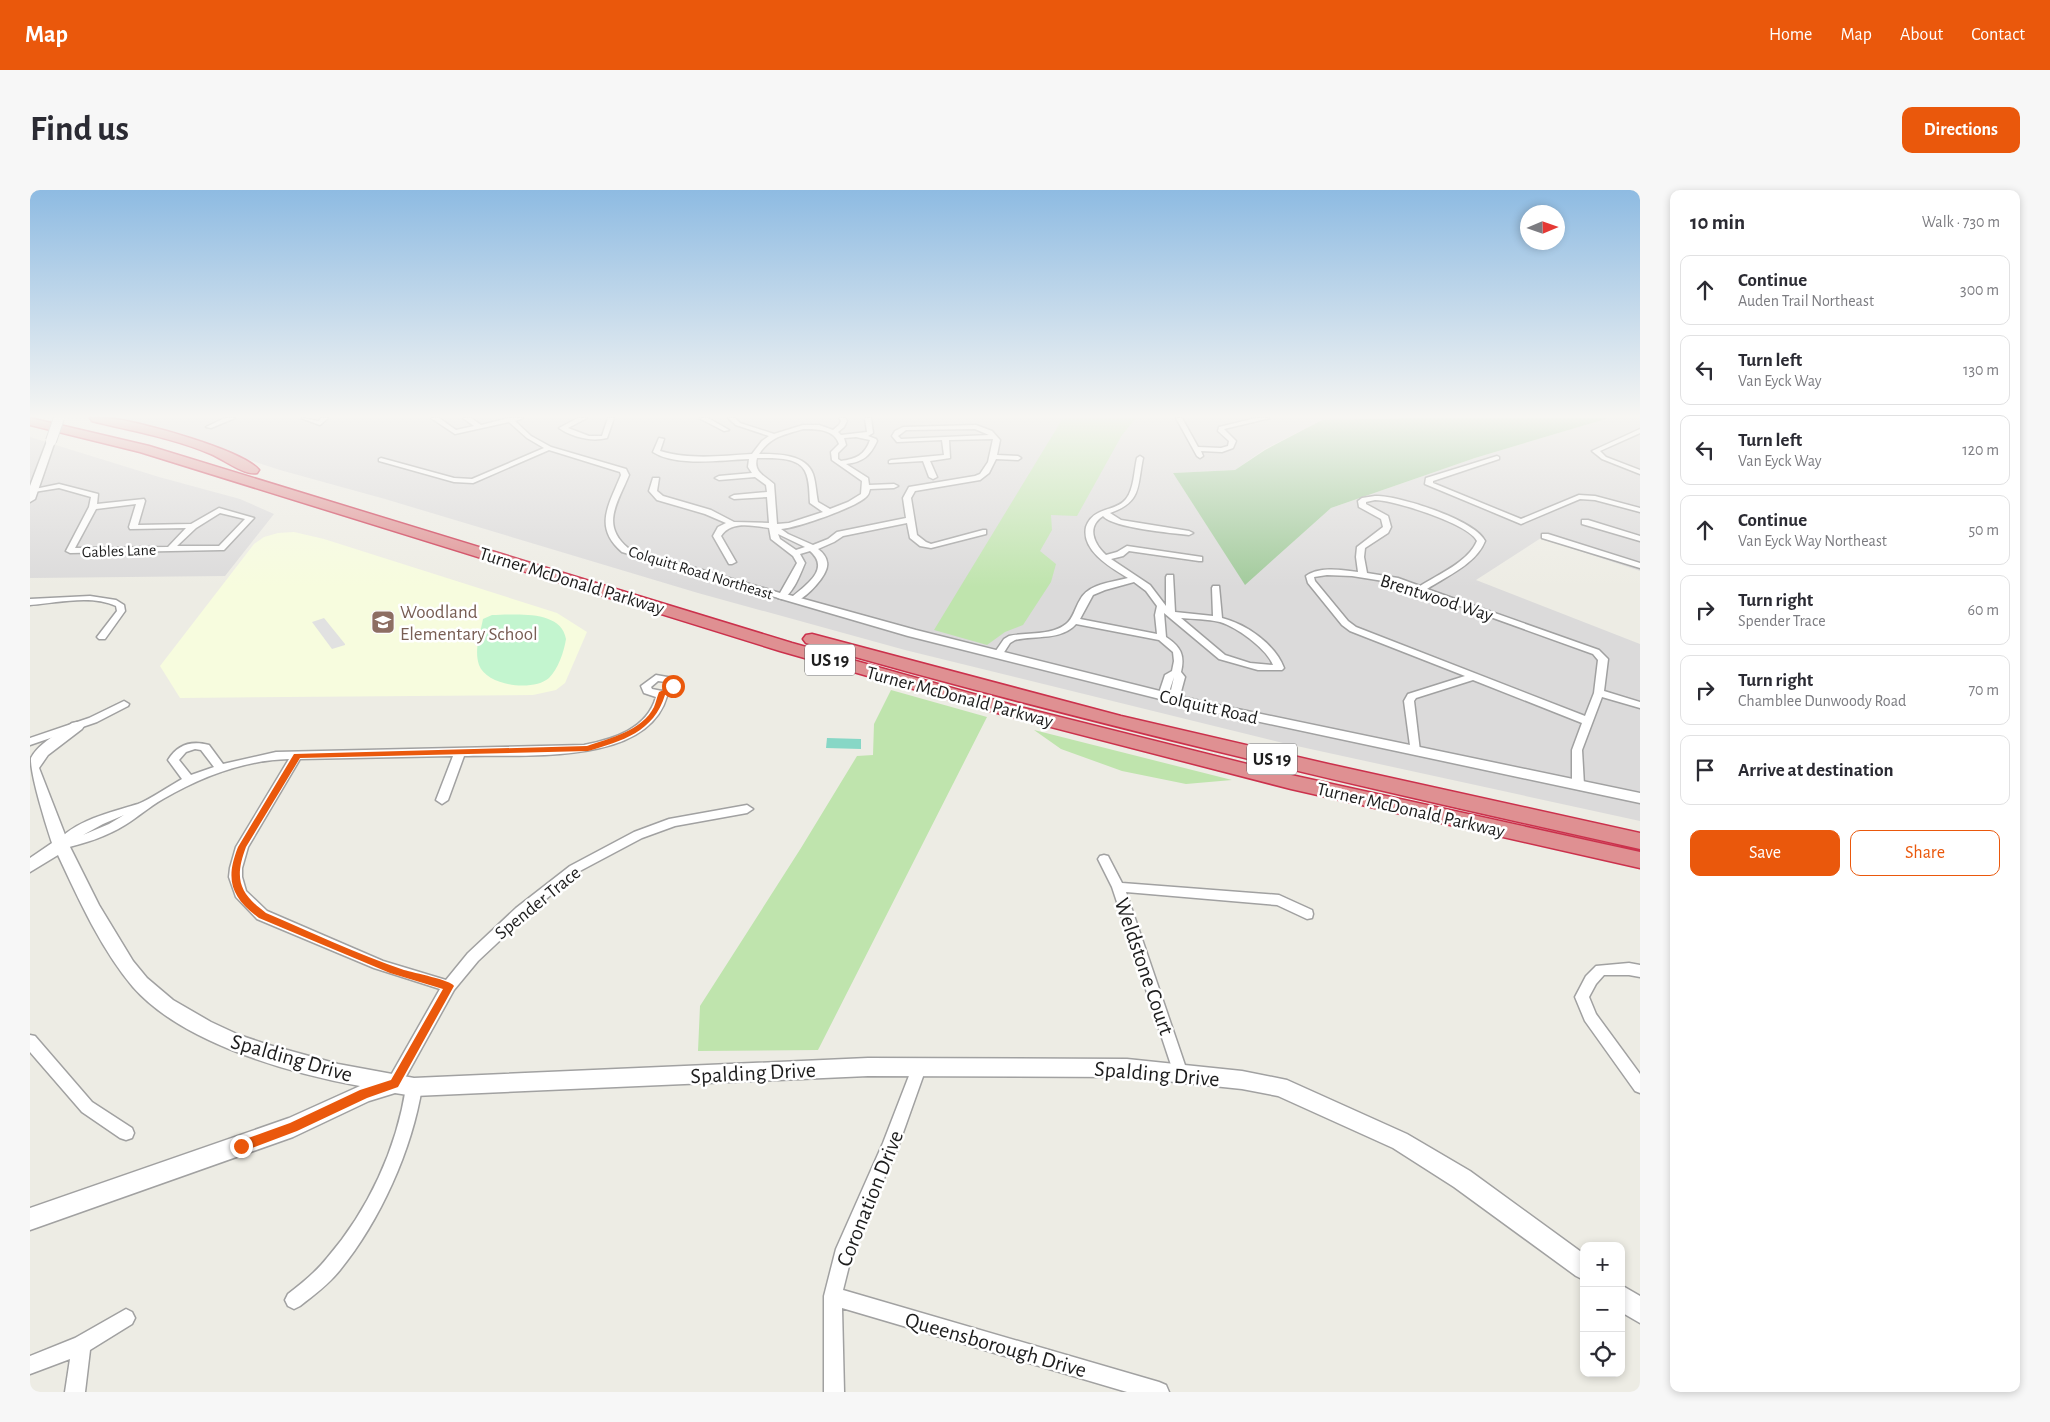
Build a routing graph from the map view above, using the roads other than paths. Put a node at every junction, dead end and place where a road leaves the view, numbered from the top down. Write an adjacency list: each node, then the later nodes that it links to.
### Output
1 (38, 474): 20 (street, bridge)
2 (194, 474): 35 (highway)
3 (228, 474): 35 (highway, Turner McDonald Parkway / US 19)
4 (266, 474): 77 (highway, Turner McDonald Parkway / US 19)
5 (432, 474): 6 (street)
6 (489, 474)
7 (625, 474): 49 (street, Colquitt Road Northeast)
8 (809, 474): 25 (street)
9 (856, 474): 19 (street)
10 (932, 474): 15 (street)
11 (985, 474): 27 (street)
12 (1136, 474): 26 (street)
13 (1447, 474): 24 (street)
14 (757, 475): 16 (street); 21 (street)
15 (933, 477)
16 (719, 478)
17 (656, 480): 29 (street)
18 (894, 486): 19 (street)
19 (866, 487): 25 (street)
20 (32, 488): 23 (street)
21 (770, 494): 22 (street); 31 (street)
22 (734, 497)
23 (93, 507): 30 (street, Gables Lane); 38 (street, Gables Lane)
24 (1640, 510)
25 (829, 512): 31 (street)
26 (1105, 512): 33 (street); 40 (street)
27 (910, 520): 32 (street); 37 (street)
28 (1585, 522): 36 (street)
29 (733, 524): 31 (street); 42 (street)
30 (193, 526): 38 (street, Gables Lane); 38 (street, Gables Lane)
31 (774, 527): 37 (street); 39 (street)
32 (983, 532)
33 (1189, 533)
34 (1545, 536): 43 (street)
35 (432, 537): 80 (highway, Turner McDonald Parkway / US 19)
36 (1640, 539)
37 (811, 547): 39 (street); 49 (street)
38 (171, 548)
39 (796, 553): 49 (street)
40 (1105, 558): 41 (street); 46 (street)
41 (1198, 559)
42 (732, 562)
43 (1640, 566)
44 (1363, 575): 48 (street, Brentwood Way); 48 (street); 58 (street, Brentwood Way)
45 (1170, 577): 52 (street)
46 (1136, 578): 51 (street); 54 (street)
47 (1216, 588): 53 (street)
48 (1421, 589): 59 (street, Brentwood Way)
49 (788, 597): 57 (street, Colquitt Road)
50 (30, 602): 55 (street)
51 (1161, 606): 52 (street); 56 (street)
52 (1171, 614): 53 (street); 53 (street)
53 (1218, 620)
54 (1074, 621): 56 (street); 57 (street)
55 (102, 637)
56 (1162, 638): 61 (street)
57 (998, 655): 61 (street, Colquitt Road)
58 (1474, 676): 64 (street, Brentwood Way); 67 (street)
59 (1599, 693): 63 (street); 64 (street, Brentwood Way)
60 (662, 694): 68 (street)
61 (1169, 698): 67 (street, Colquitt Road)
62 (124, 704): 65 (street)
63 (1640, 705)
64 (1588, 721): 73 (street, Brentwood Way)
65 (76, 726): 66 (street); 70 (street)
66 (30, 742)
67 (1415, 751): 73 (street, Colquitt Road)
68 (460, 753): 69 (street); 75 (street)
69 (297, 756): 71 (street); 85 (street)
70 (31, 765): 78 (street, Spalding Drive)
71 (220, 767): 72 (street); 72 (street)
72 (189, 780): 78 (street)
73 (1578, 785): 74 (street, Colquitt Road)
74 (1640, 798)
75 (442, 800)
76 (747, 809): 85 (street, Spender Trace)
77 (1640, 841)
78 (60, 845): 81 (street); 89 (street, Spalding Drive)
79 (1104, 859): 82 (street, Weldstone Court)
80 (1640, 860)
81 (30, 866)
82 (1118, 888): 83 (street); 88 (street, Weldstone Court)
83 (1307, 914)
84 (1640, 971): 90 (street)
85 (450, 986): 89 (street, Spender Trace)
86 (30, 1041): 91 (street)
87 (919, 1068): 88 (street, Spalding Drive); 89 (street, Spalding Drive); 94 (street, Coronation Drive)
88 (1181, 1074): 93 (street, Spalding Drive)
89 (404, 1086): 92 (street); 95 (street)
90 (1640, 1086)
91 (126, 1133)
92 (30, 1219)
93 (1580, 1265)
94 (833, 1296): 102 (street, Coronation Drive); 103 (street, Queensborough Drive)
95 (294, 1300)
96 (1625, 1300): 97 (street)
97 (1640, 1312)
98 (126, 1318): 99 (street)
99 (81, 1345): 100 (street); 101 (street)
100 (30, 1365)
101 (75, 1392)
102 (834, 1392)
103 (1158, 1392)

